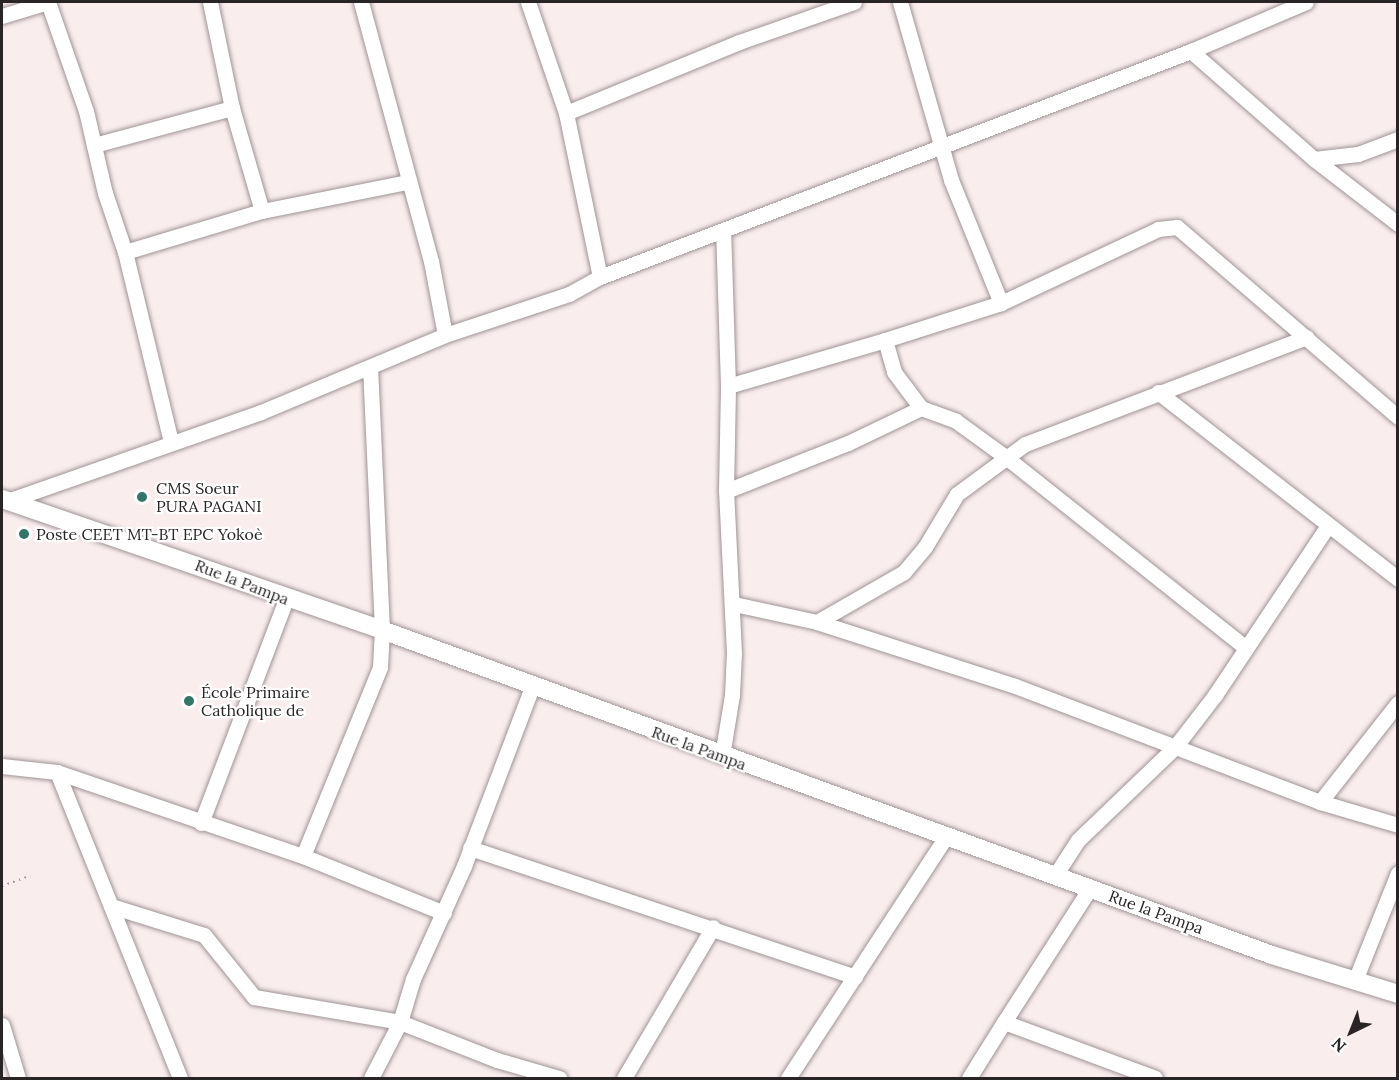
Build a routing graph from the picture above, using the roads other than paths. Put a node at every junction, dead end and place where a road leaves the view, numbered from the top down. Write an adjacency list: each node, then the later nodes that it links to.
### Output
1 (48, 2): 8 (street); 13 (street)
2 (210, 2): 10 (street)
3 (362, 2): 16 (street)
4 (528, 2): 11 (street)
5 (854, 2): 11 (street)
6 (900, 2): 14 (street)
7 (1306, 2): 9 (street)
8 (2, 16)
9 (1191, 51): 14 (street); 15 (street)
10 (232, 108): 13 (street); 17 (street)
11 (566, 113): 21 (street)
12 (1398, 139): 15 (street)
13 (94, 144): 20 (street)
14 (941, 146): 19 (street); 22 (street)
15 (1314, 159): 18 (street)
16 (407, 182): 17 (street); 23 (street)
17 (262, 211): 20 (street)
18 (1398, 224)
19 (723, 231): 21 (street); 27 (street)
20 (125, 252): 31 (street)
21 (600, 277): 23 (street)
22 (1000, 303): 24 (street); 25 (street)
23 (445, 335): 26 (street)
24 (1306, 337): 28 (street); 30 (street)
25 (885, 340): 27 (street); 29 (street)
26 (370, 368): 31 (street); 40 (street)
27 (728, 386): 33 (street)
28 (1158, 392): 32 (street); 35 (street)
29 (921, 408): 32 (street); 33 (street)
30 (1398, 417)
31 (171, 442): 34 (street)
32 (1007, 458): 39 (street); 41 (street)
33 (726, 491): 38 (street)
34 (3, 501): 37 (street, Rue la Pampa)
35 (1327, 527): 36 (street); 41 (street)
36 (1398, 579)
37 (286, 599): 40 (street, Rue la Pampa); 49 (street)
38 (734, 604): 39 (street); 45 (street)
39 (817, 622): 44 (street)
40 (382, 630): 42 (street, Rue la Pampa); 53 (street)
41 (1245, 647): 44 (street)
42 (532, 687): 45 (street, Rue la Pampa); 52 (street)
43 (1398, 703): 48 (street)
44 (1175, 747): 48 (street); 55 (street)
45 (722, 756): 51 (street, Rue la Pampa)
46 (2, 766): 47 (street)
47 (57, 772): 49 (street); 57 (street)
48 (1320, 802): 50 (street)
49 (201, 823): 53 (street)
50 (1398, 825)
51 (945, 838): 55 (street, Rue la Pampa); 60 (street)
52 (470, 848): 58 (street); 59 (street)
53 (303, 856): 58 (street)
54 (1398, 873): 61 (street)
55 (1056, 874): 56 (street, Rue la Pampa)
56 (1090, 888): 61 (street, Rue la Pampa); 64 (street)
57 (111, 906): 63 (street); 68 (street)
58 (444, 913): 63 (street)
59 (713, 927): 60 (street); 71 (street)
60 (855, 977): 72 (street)
61 (1356, 978): 62 (street, Rue la Pampa)
62 (1398, 994)
63 (400, 1022): 69 (street); 70 (street)
64 (1004, 1022): 66 (street); 73 (street)
65 (2, 1025): 67 (street)
66 (1138, 1076): 74 (street)
67 (18, 1078)
68 (180, 1078)
69 (371, 1078)
70 (559, 1078)
71 (624, 1078)
72 (789, 1078)
73 (969, 1078)
74 (1155, 1078)

